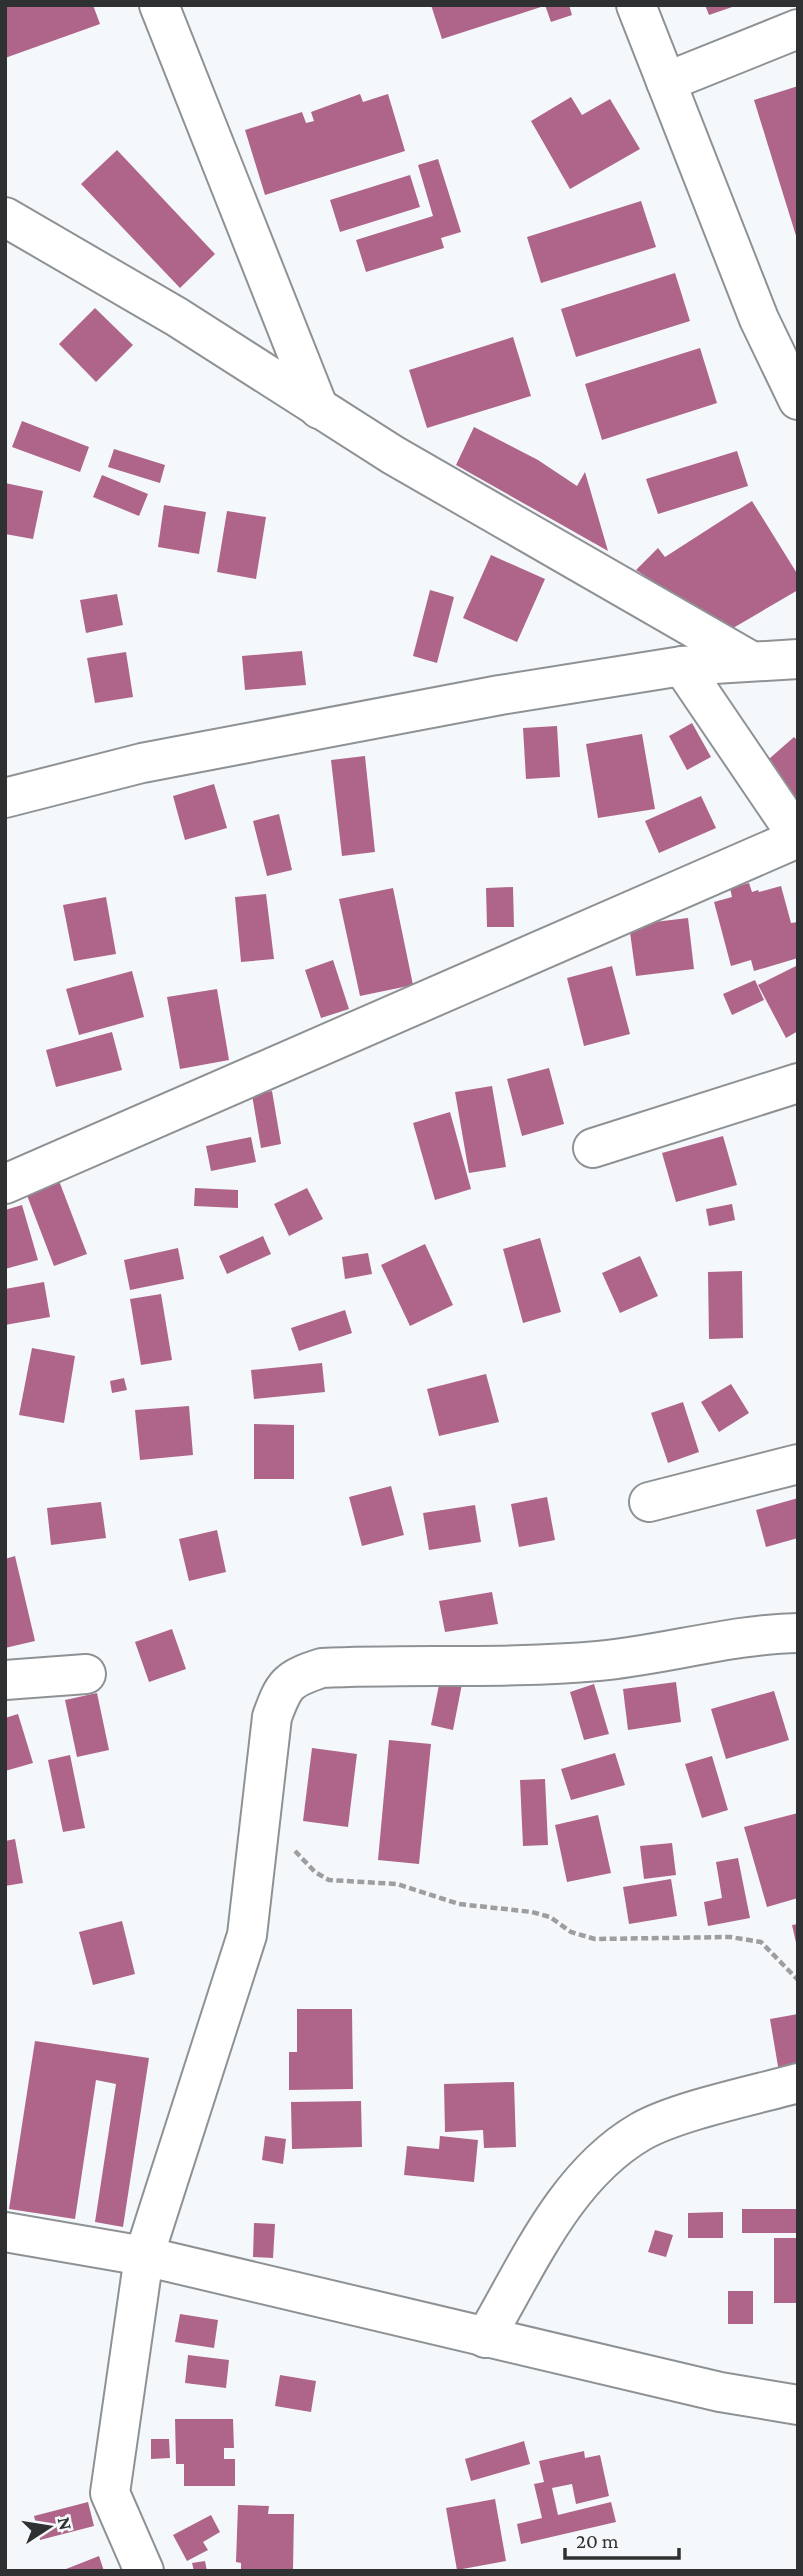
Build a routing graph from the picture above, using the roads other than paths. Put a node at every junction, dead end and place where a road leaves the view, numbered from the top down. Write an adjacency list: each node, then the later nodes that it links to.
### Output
1 (159, 5): 7 (street)
2 (636, 5): 4 (street)
3 (798, 29): 4 (street)
4 (666, 82): 6 (street)
5 (5, 217): 7 (street)
6 (798, 400)
7 (320, 409): 9 (street)
8 (798, 659): 9 (street)
9 (751, 661): 10 (street)
10 (682, 666): 11 (street); 12 (street)
11 (5, 798)
12 (798, 837): 15 (street)
13 (798, 1083): 14 (street)
14 (593, 1148)
15 (5, 1184)
16 (798, 1464): 17 (street)
17 (649, 1502)
18 (798, 1633): 23 (street)
19 (86, 1674): 20 (street)
20 (5, 1680)
21 (798, 2083): 24 (street)
22 (5, 2232): 23 (street)
23 (144, 2256): 24 (street); 26 (street)
24 (485, 2338): 25 (street)
25 (798, 2405)
26 (144, 2571)

